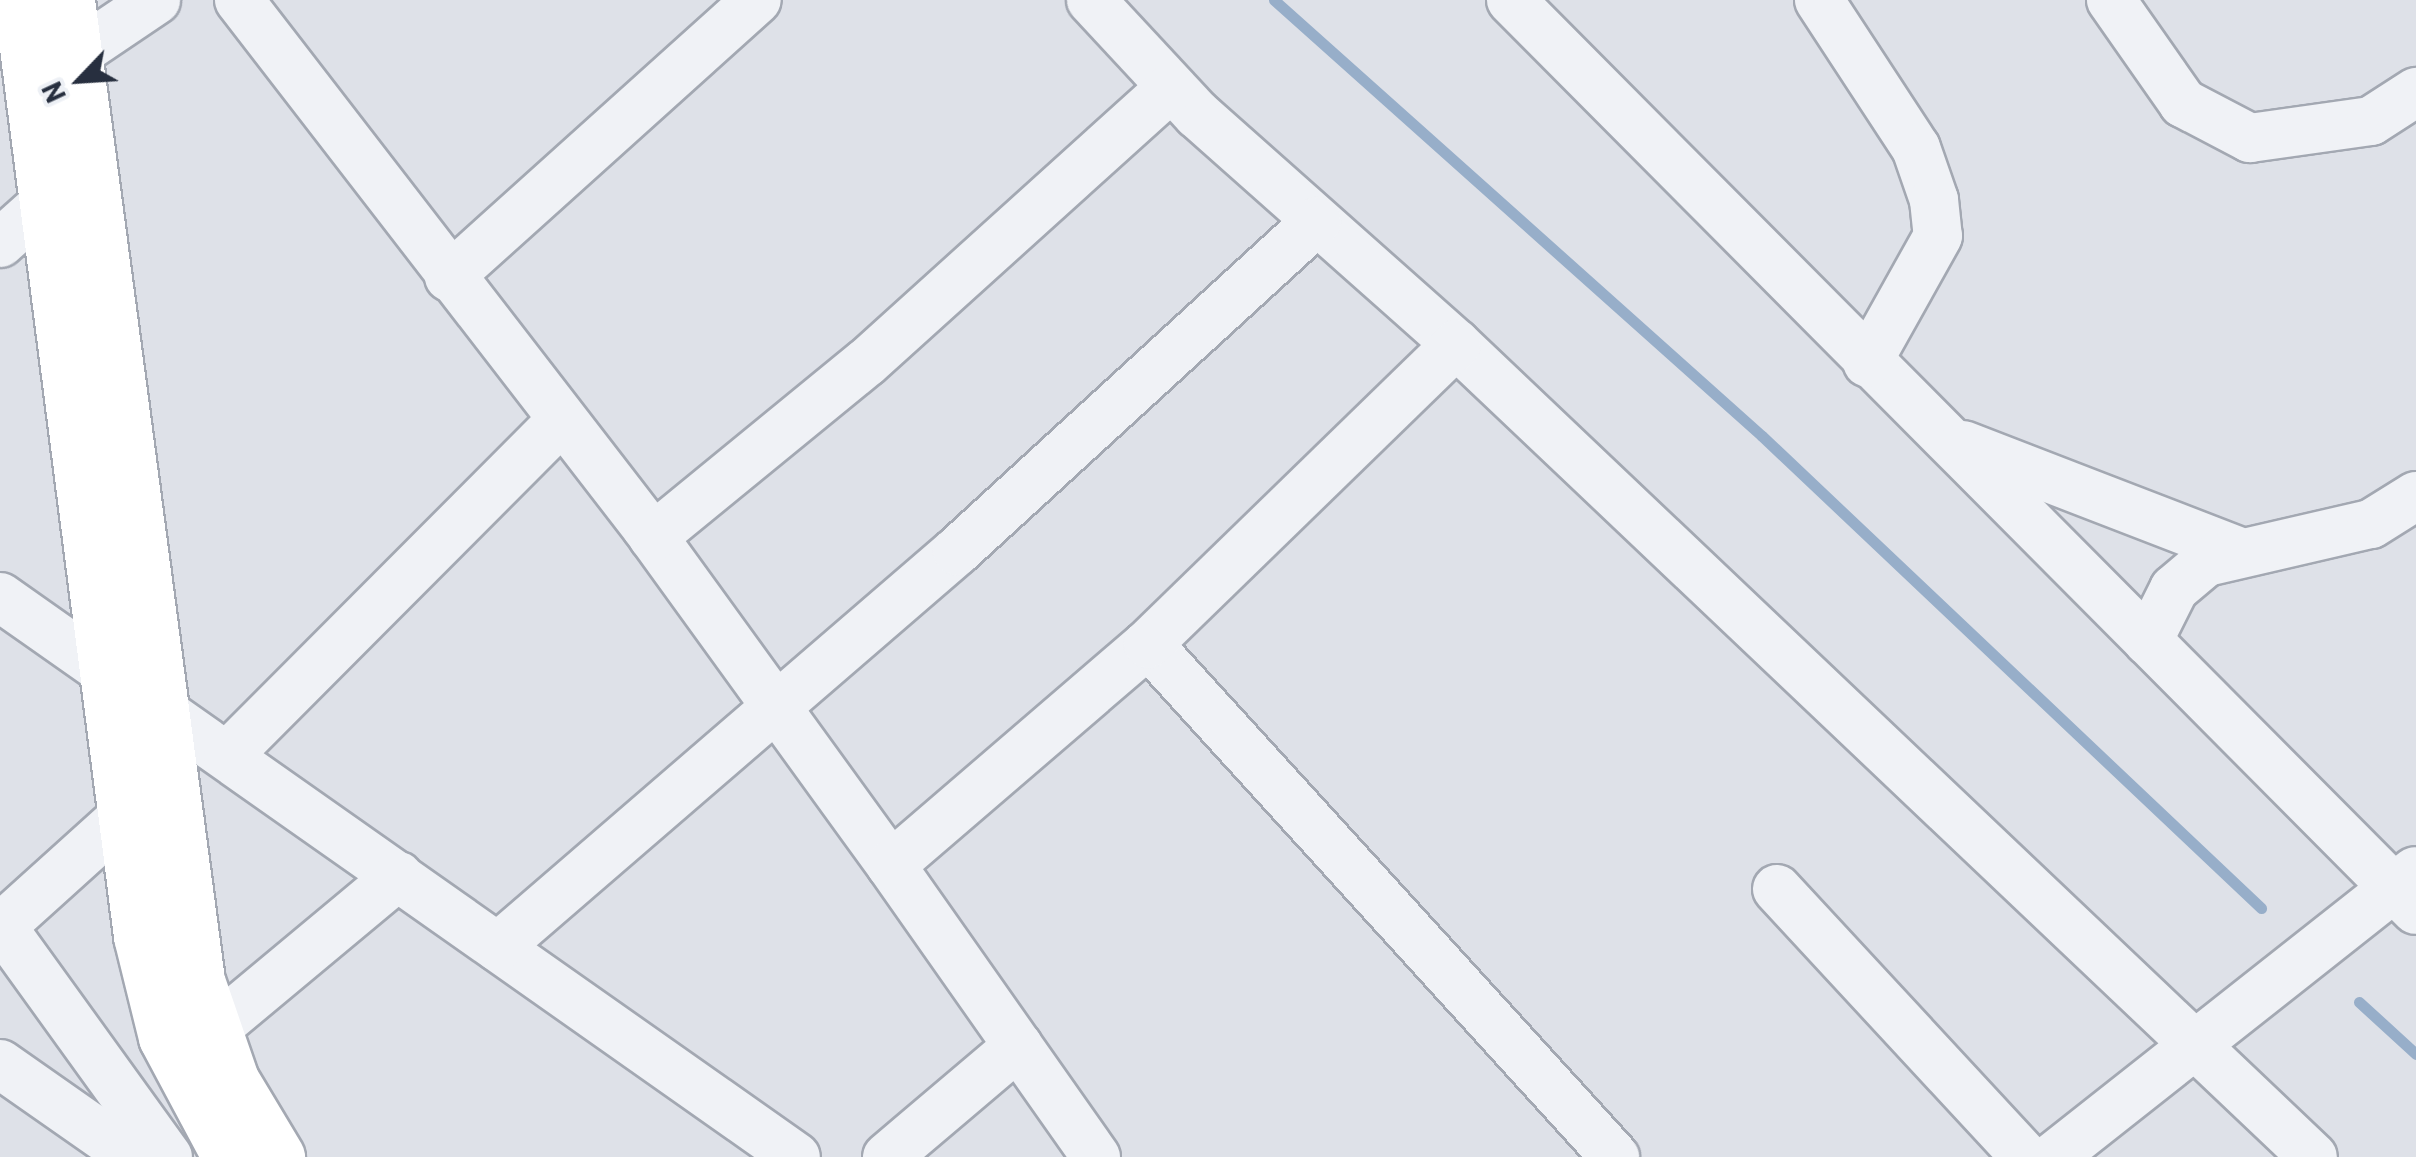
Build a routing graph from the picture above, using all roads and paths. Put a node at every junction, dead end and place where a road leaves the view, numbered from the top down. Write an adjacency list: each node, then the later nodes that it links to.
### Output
1 (21, 0): 10 (main road)
2 (67, 0): 10 (main road)
3 (156, 0): 10 (street)
4 (240, 0): 16 (street)
5 (756, 0): 16 (street)
6 (1091, 0): 11 (street)
7 (1511, 0): 18 (street)
8 (1818, 0): 18 (street)
9 (2111, 0): 12 (street)
10 (52, 70): 13 (main road); 28 (main road)
11 (1171, 87): 14 (street); 22 (street)
12 (2416, 92)
13 (46, 202): 15 (street); 27 (main road)
14 (1316, 221): 17 (street); 29 (street)
15 (0, 243)
16 (449, 277): 19 (street)
17 (1456, 344): 26 (street); 39 (street)
18 (1867, 363): 20 (street)
19 (562, 420): 22 (street); 30 (street)
20 (1938, 433): 23 (street); 25 (street)
21 (2416, 496): 23 (street)
22 (653, 537): 29 (street)
23 (2235, 550): 25 (street)
24 (0, 598): 27 (street)
25 (2148, 642): 35 (street)
26 (1148, 644): 32 (street); 49 (street)
27 (106, 672): 28 (street); 31 (main road)
28 (154, 698): 30 (street); 38 (main road)
29 (774, 705): 32 (street); 37 (street)
30 (228, 755): 33 (street)
31 (125, 814): 36 (street); 44 (main road)
32 (890, 866): 40 (street)
33 (398, 876): 37 (street); 38 (street)
34 (1777, 889): 50 (street)
35 (2406, 889): 39 (street)
36 (1, 926): 43 (street)
37 (498, 947): 46 (street)
38 (212, 1032): 45 (main road)
39 (2192, 1038): 51 (street); 52 (street)
40 (1018, 1046): 47 (street); 48 (street)
41 (0, 1064): 42 (street)
42 (133, 1157)
43 (168, 1157)
44 (230, 1157)
45 (278, 1157)
46 (796, 1157)
47 (887, 1157)
48 (1096, 1157)
49 (1615, 1157)
50 (2024, 1157)
51 (2053, 1157)
52 (2313, 1157)

